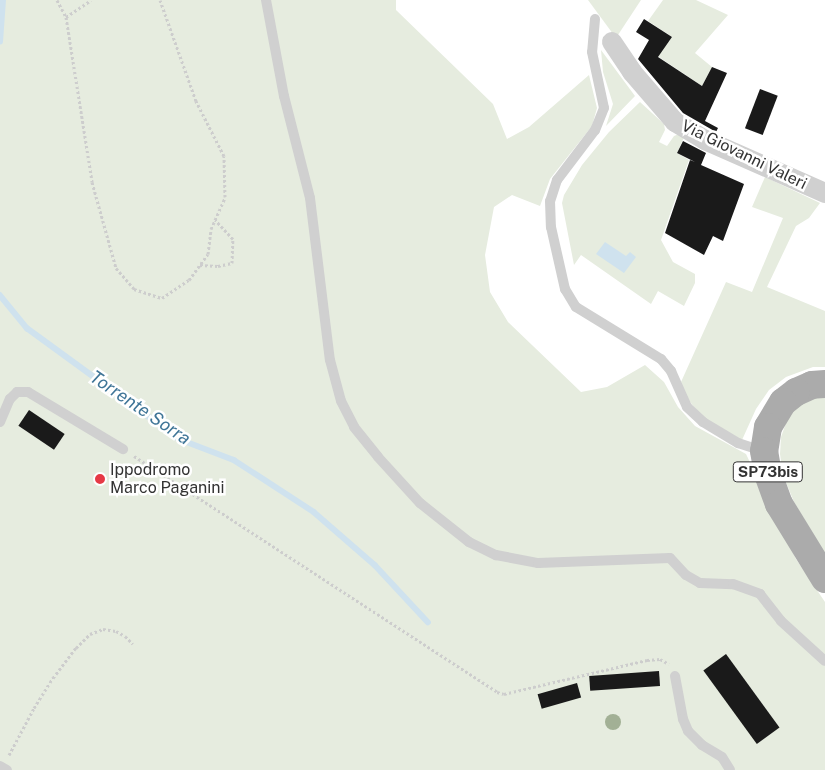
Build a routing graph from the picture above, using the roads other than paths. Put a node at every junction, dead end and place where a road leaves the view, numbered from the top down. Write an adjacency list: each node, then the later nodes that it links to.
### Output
1 (266, 0): 10 (lane)
2 (596, 19): 8 (lane)
3 (612, 42): 4 (street, Via Giovanni Valeri)
4 (825, 193)
5 (825, 384): 8 (main road, SP73bis)
6 (0, 422): 7 (lane)
7 (123, 449)
8 (764, 451): 9 (main road, SP73bis)
9 (825, 579)
10 (825, 661)
11 (675, 676): 12 (lane)
12 (730, 770)

